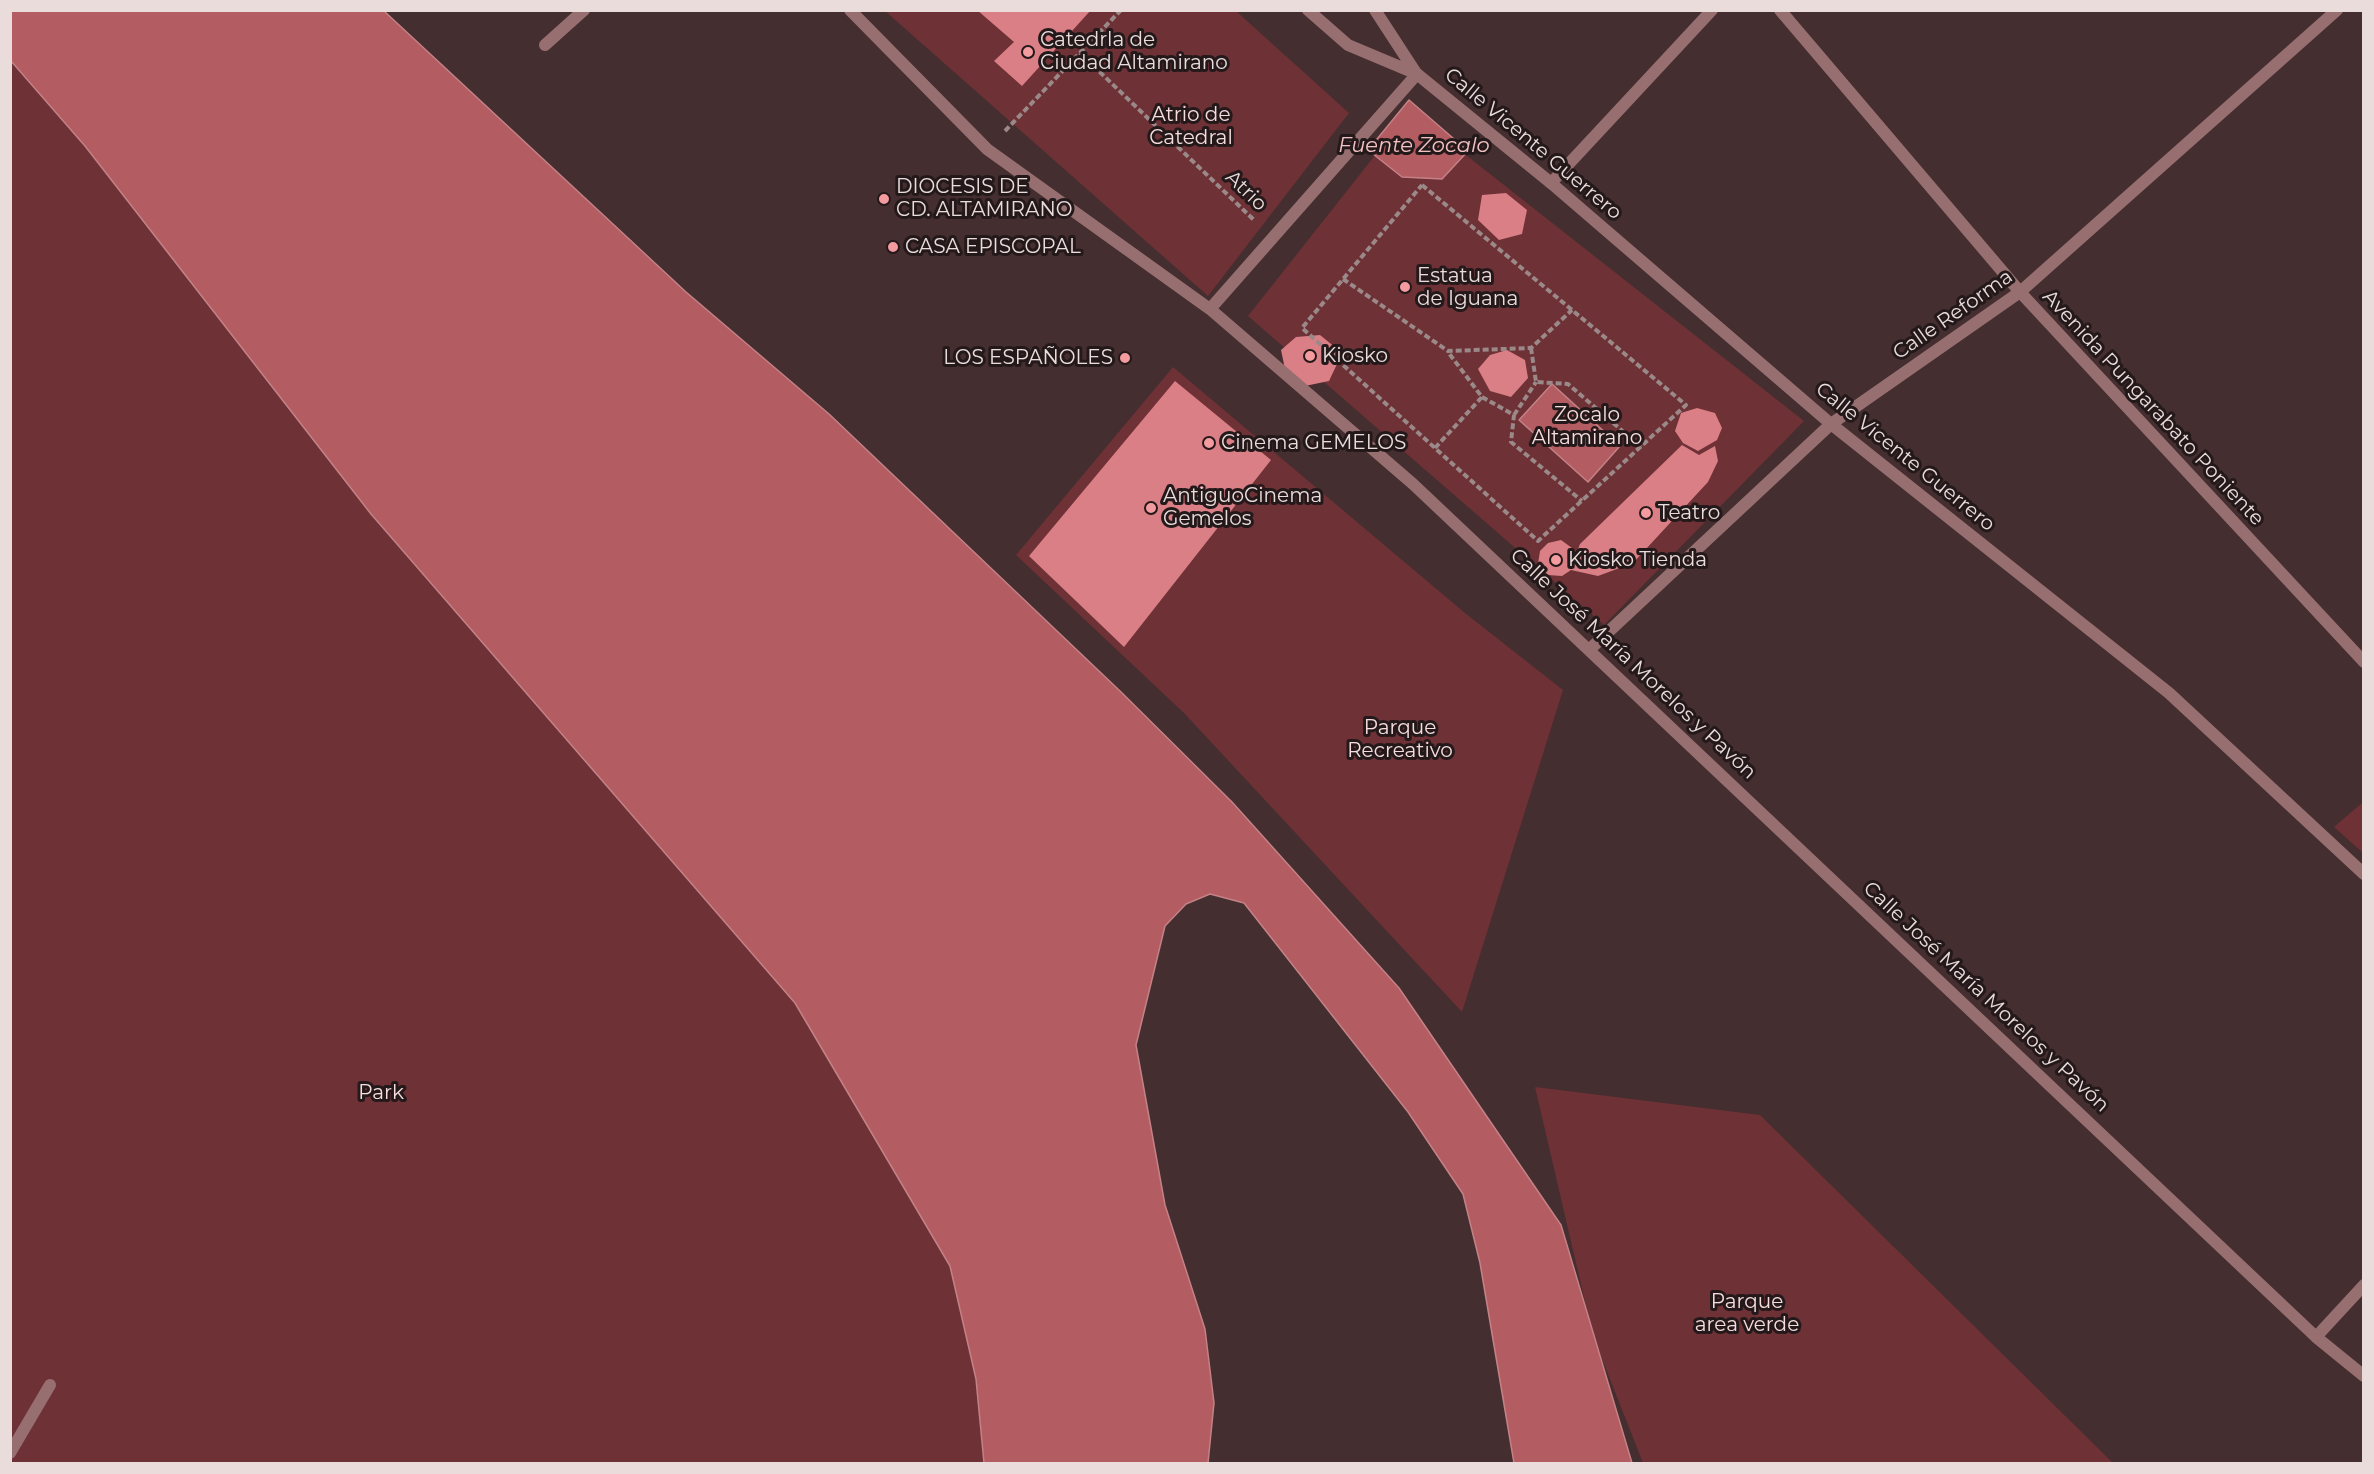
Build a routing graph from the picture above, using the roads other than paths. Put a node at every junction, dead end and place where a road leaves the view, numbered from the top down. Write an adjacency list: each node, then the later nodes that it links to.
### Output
1 (584, 10): 8 (street)
2 (850, 10): 12 (street, Calle José María Morelos y Pavón)
3 (1308, 10): 9 (street, Calle Vicente Guerrero)
4 (1375, 10): 9 (street, Calle Vicente Guerrero)
5 (1712, 10): 10 (street)
6 (1780, 10): 11 (street, Avenida Pungarabato Poniente)
7 (2337, 10): 11 (street, Calle Reforma)
8 (545, 45)
9 (1417, 74): 10 (street, Calle Vicente Guerrero); 12 (street)
10 (1551, 183): 13 (street, Calle Vicente Guerrero)
11 (2020, 292): 13 (street, Calle Reforma); 15 (street, Avenida Pungarabato Poniente)
12 (1210, 309): 14 (street, Calle José María Morelos y Pavón)
13 (1831, 424): 14 (street, Calle Reforma); 16 (street, Calle Vicente Guerrero)
14 (1590, 649): 18 (street, Calle José María Morelos y Pavón)
15 (2364, 662)
16 (2364, 874)
17 (2364, 1285): 18 (street)
18 (2316, 1337): 19 (street, Calle José María Morelos y Pavón)
19 (2364, 1376)
20 (50, 1385): 21 (street)
21 (10, 1453)

